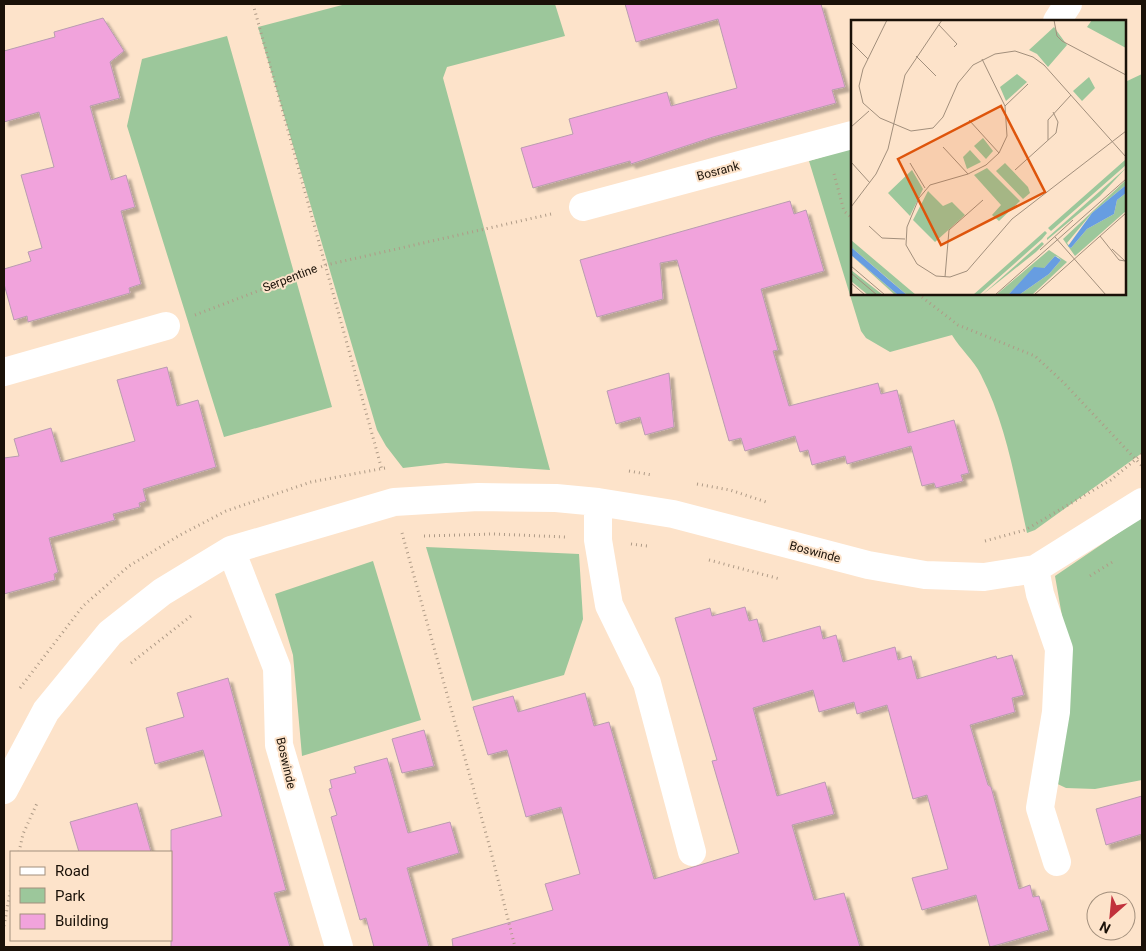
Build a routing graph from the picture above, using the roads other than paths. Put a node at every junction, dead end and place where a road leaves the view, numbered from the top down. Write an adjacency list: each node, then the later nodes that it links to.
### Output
1 (1068, 4): 2 (street)
2 (1058, 20)
3 (851, 135): 4 (street, Bosrank)
4 (583, 207)
5 (166, 326): 6 (street)
6 (4, 372)
7 (598, 502): 9 (street, Boswinde); 10 (street, Boswinde); 12 (street)
8 (1142, 502): 10 (street, Boswinde)
9 (231, 550): 11 (street, Boswinde); 14 (street, Boswinde)
10 (1035, 569): 13 (street)
11 (4, 790)
12 (692, 852)
13 (1057, 862)
14 (338, 947)

